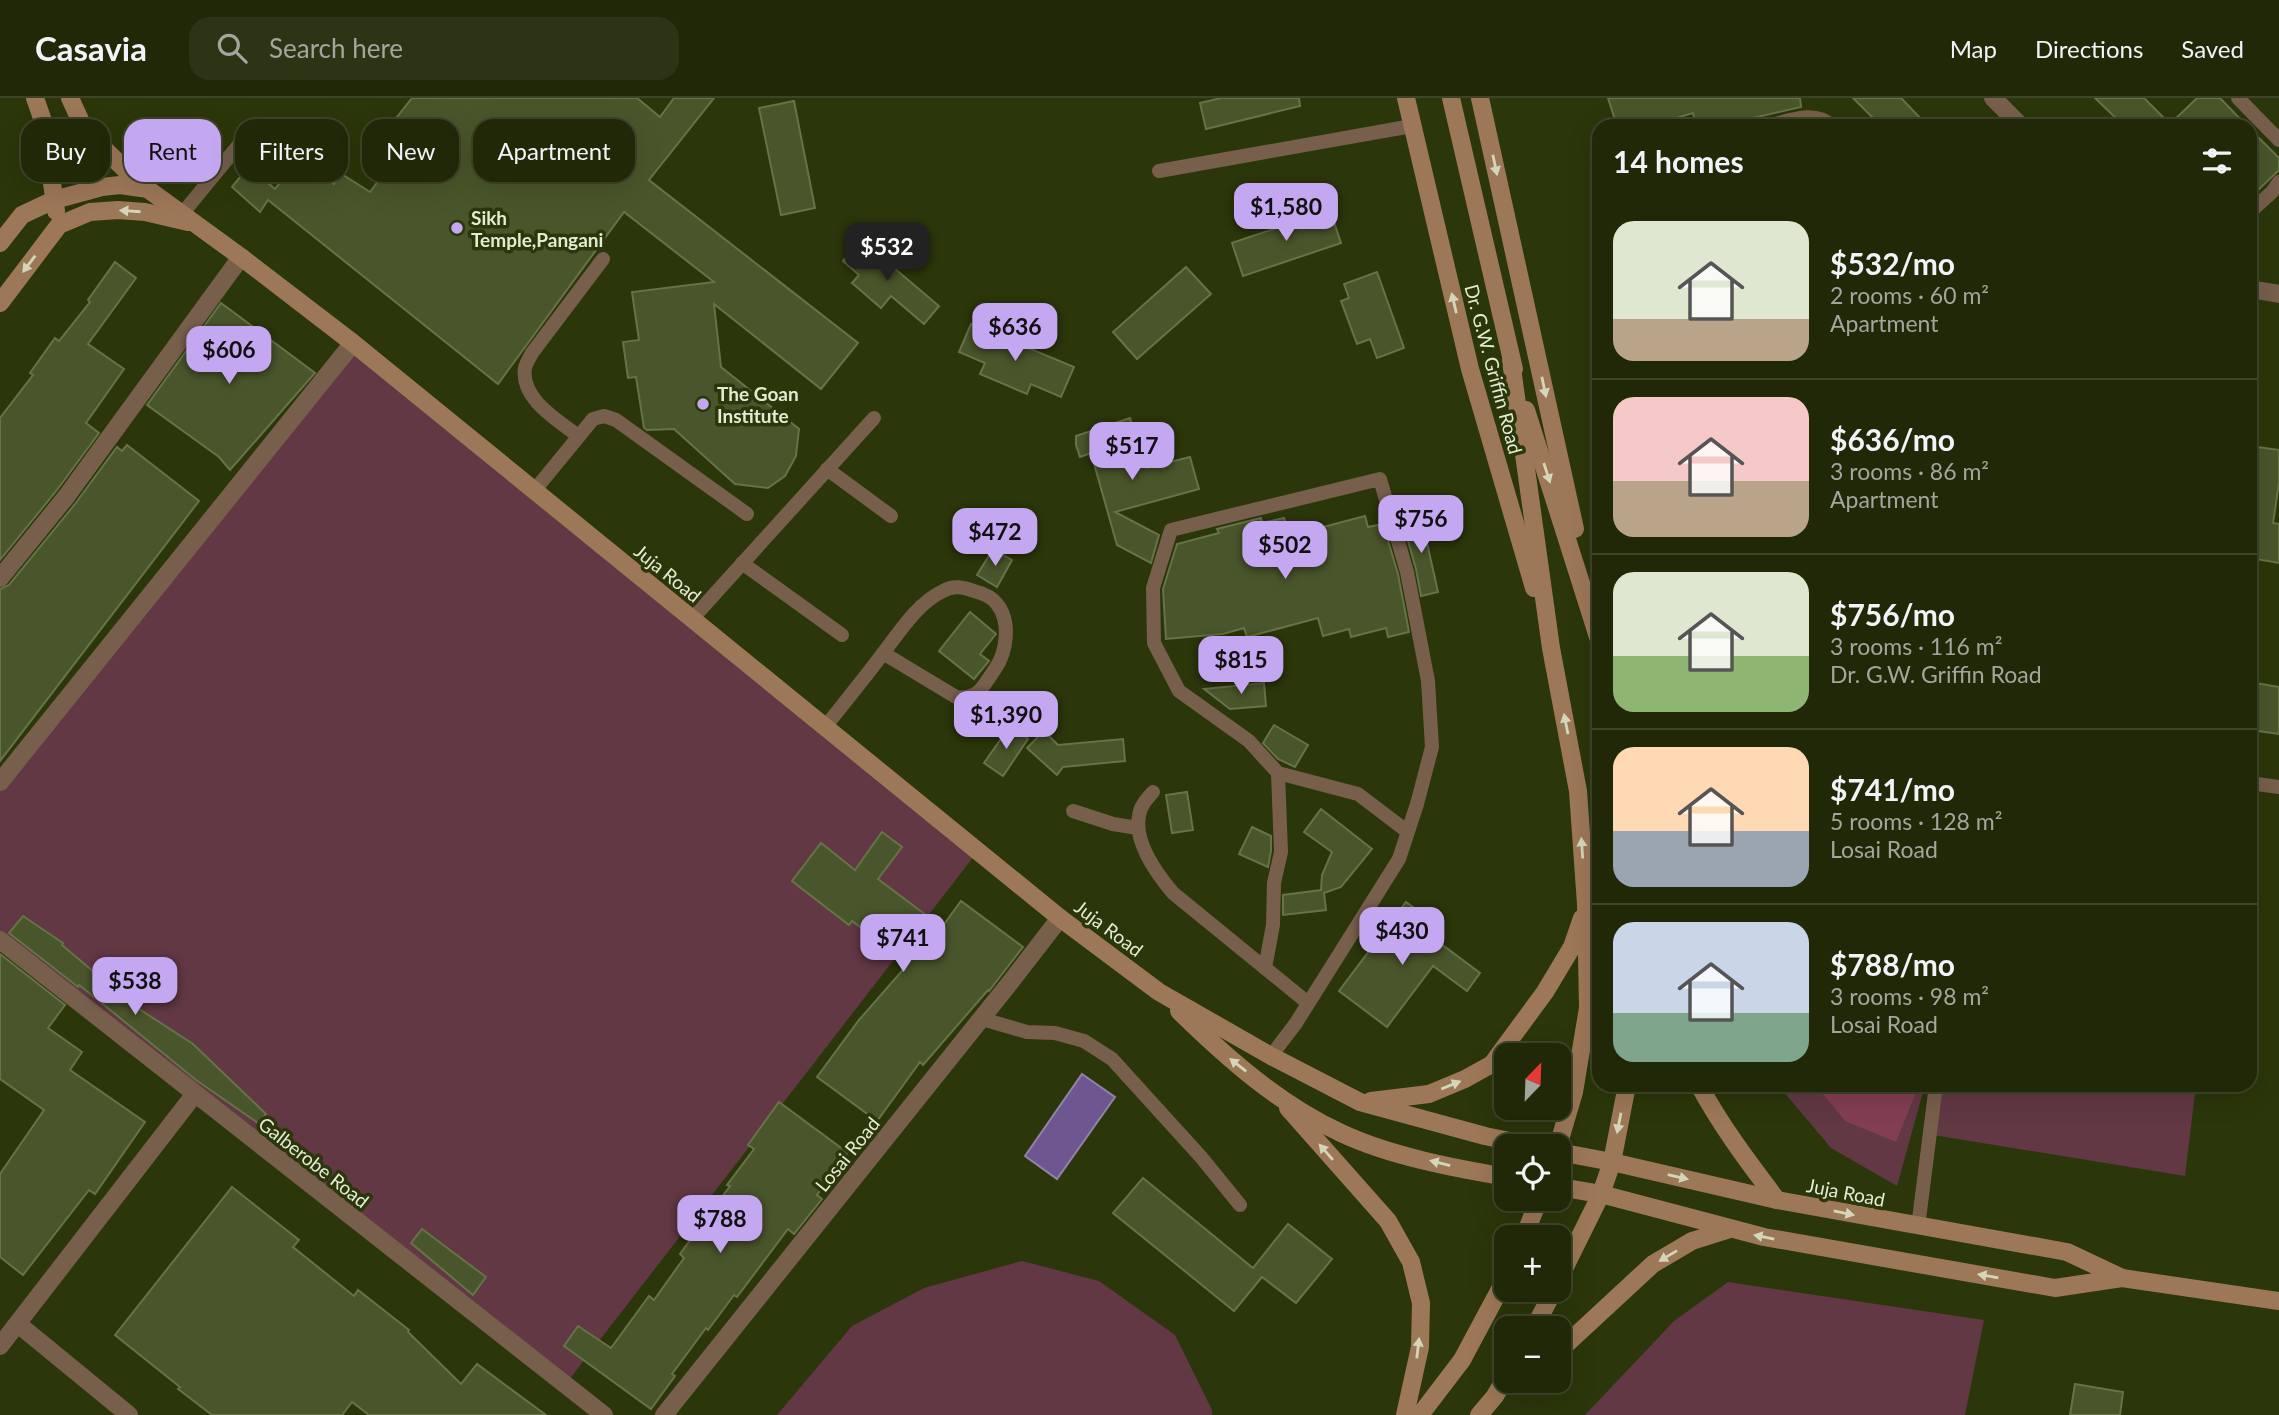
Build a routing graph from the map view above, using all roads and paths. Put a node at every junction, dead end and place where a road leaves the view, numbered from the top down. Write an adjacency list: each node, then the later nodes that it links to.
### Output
1 (36, 98): 17 (main road)
2 (70, 98): 16 (main road, Juja Road)
3 (1406, 98): 11 (main road, Dr. G.W. Griffin Road)
4 (1451, 98): 28 (main road)
5 (1480, 98): 37 (main road, one-way to 37)
6 (1993, 98): 10 (street)
7 (2238, 98): 12 (lane)
8 (1796, 119): 9 (lane)
9 (1818, 119)
10 (2014, 119)
11 (1412, 126): 14 (lane); 41 (main road, Dr. G.W. Griffin Road, one-way to 11)
12 (2279, 140)
13 (235, 154): 19 (lane)
14 (1159, 172)
15 (2279, 182): 18 (lane)
16 (148, 189): 17 (main road); 19 (main road, Juja Road)
17 (54, 200): 20 (main road); 21 (main road)
18 (2257, 206)
19 (189, 219): 20 (main road, one-way to 20); 22 (main road, Juja Road)
20 (59, 225): 26 (main road, one-way to 26)
21 (0, 243)
22 (242, 257): 27 (main road, Juja Road); 36 (street)
23 (603, 259): 30 (lane)
24 (2257, 290): 25 (street)
25 (2279, 294)
26 (0, 303)
27 (353, 343): 32 (main road, Juja Road); 45 (street)
28 (1511, 361): 38 (main road, one-way to 38); 41 (main road, Dr. G.W. Griffin Road)
29 (874, 418): 31 (lane)
30 (578, 436): 32 (lane); 33 (lane)
31 (827, 469): 34 (lane); 35 (lane)
32 (534, 491): 39 (main road, Juja Road)
33 (747, 514)
34 (891, 516)
35 (743, 563): 39 (lane); 40 (lane)
36 (0, 578)
37 (1592, 604)
38 (1592, 615)
39 (692, 619): 43 (main road, Juja Road)
40 (842, 635)
41 (1551, 648): 52 (main road, Dr. G.W. Griffin Road, one-way to 41)
42 (883, 653): 42 (lane); 43 (lane)
43 (825, 727): 53 (main road, Juja Road)
44 (1278, 773): 51 (lane); 51 (lane); 55 (lane)
45 (0, 782)
46 (2257, 784): 47 (lane)
47 (2279, 787)
48 (1153, 792): 50 (lane)
49 (1073, 811): 50 (lane)
50 (1138, 828): 55 (lane)
51 (1408, 832): 57 (lane)
52 (1586, 905): 65 (main road, one-way to 52); 66 (main road, Dr. G.W. Griffin Road)
53 (1060, 918): 56 (main road, Juja Road); 58 (street, Losai Road)
54 (0, 940): 63 (street, Galberobe Road)
55 (1265, 968): 57 (lane)
56 (1159, 992): 59 (main road, Juja Road); 64 (main road, Juja Road, one-way to 56)
57 (1308, 1003): 59 (lane)
58 (982, 1019): 74 (lane); 89 (street, Losai Road)
59 (1271, 1056): 65 (main road, Juja Road)
60 (1626, 1092): 69 (main road, one-way to 69)
61 (1703, 1092): 73 (main road)
62 (1935, 1092): 75 (lane)
63 (194, 1095): 81 (street); 88 (street, Galberobe Road)
64 (1278, 1097): 70 (main road, Juja Road, one-way to 64); 90 (main road, one-way to 64)
65 (1360, 1102): 67 (main road, Juja Road)
66 (1562, 1134)
67 (1494, 1138)
68 (1571, 1154): 69 (main road, Juja Road)
69 (1612, 1162): 72 (main road); 73 (main road, Juja Road, one-way to 73)
70 (1494, 1174)
71 (1571, 1189): 72 (main road, Juja Road)
72 (1601, 1194): 76 (main road, Juja Road); 77 (main road)
73 (1777, 1200): 75 (main road, Juja Road, one-way to 75)
74 (1240, 1205)
75 (1918, 1227): 78 (main road, Juja Road)
76 (1730, 1229): 78 (main road, Juja Road, one-way to 76); 82 (main road, one-way to 82)
77 (1571, 1255)
78 (2122, 1278): 80 (main road, Juja Road)
79 (1494, 1300): 91 (main road)
80 (2279, 1301)
81 (18, 1324): 83 (street); 87 (street)
82 (1571, 1340)
83 (0, 1346)
84 (1496, 1393): 86 (main road)
85 (1499, 1393): 86 (main road)
86 (1494, 1396): 92 (main road)
87 (129, 1415)
88 (604, 1415)
89 (664, 1415)
90 (1405, 1415)
91 (1420, 1415)
92 (1479, 1415)

